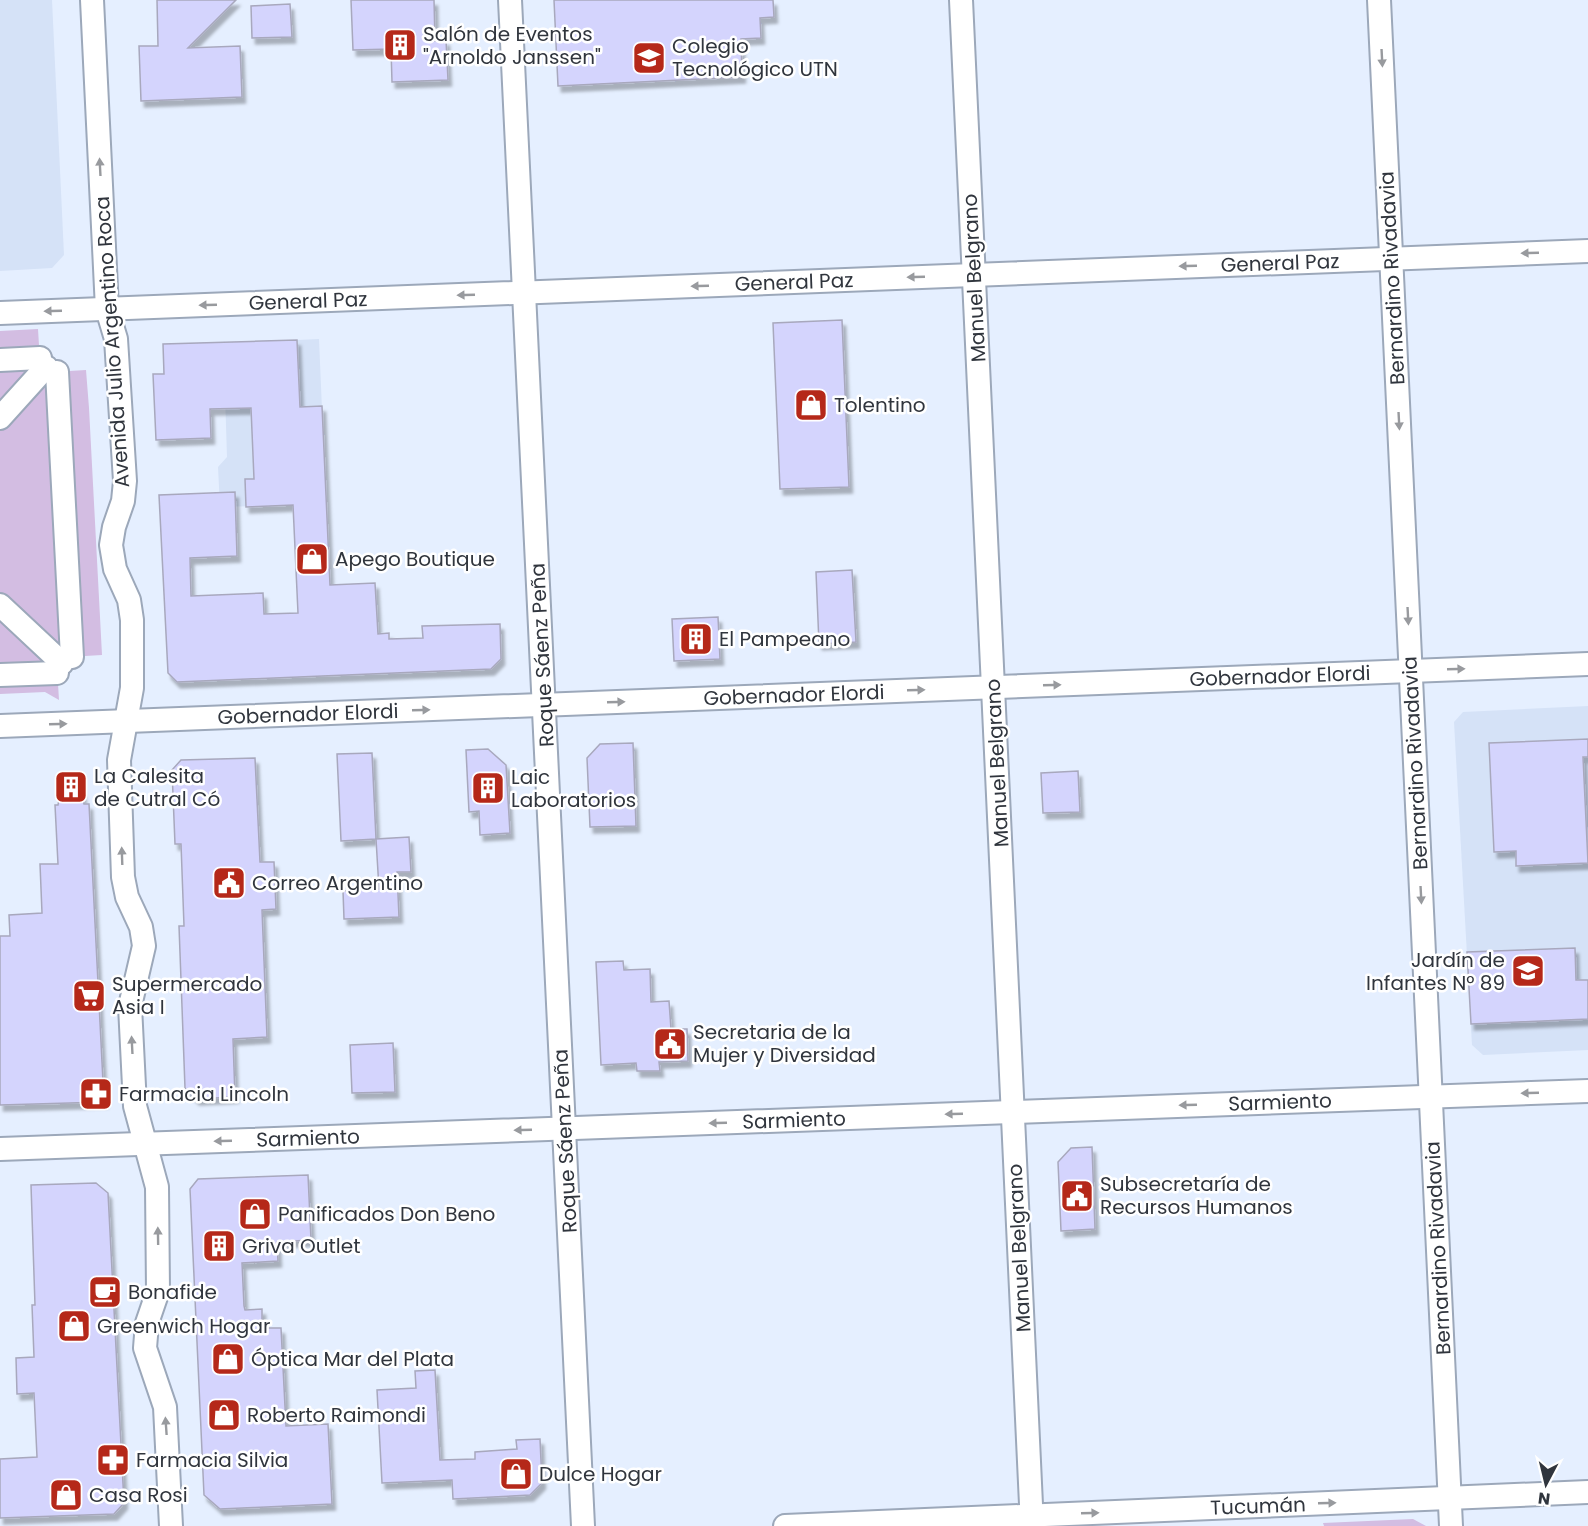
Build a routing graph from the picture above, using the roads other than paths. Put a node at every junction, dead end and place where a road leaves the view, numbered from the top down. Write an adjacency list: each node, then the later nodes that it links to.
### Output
1 (92, 0): 9 (street, Avenida Julio Argentino Roca, one-way to 1)
2 (510, 0): 8 (street, Roque Sáenz Peña)
3 (961, 0): 7 (street, Manuel Belgrano)
4 (1379, 0): 6 (street, Bernardino Rivadavia, one-way to 6)
5 (1588, 251): 6 (street, General Paz, one-way to 6)
6 (1391, 258): 7 (street, General Paz, one-way to 7); 17 (street, Bernardino Rivadavia, one-way to 17)
7 (974, 275): 8 (street, General Paz, one-way to 8); 19 (street, Manuel Belgrano)
8 (524, 293): 9 (street, General Paz, one-way to 9); 20 (street, Roque Sáenz Peña)
9 (107, 309): 10 (street, General Paz, one-way to 10); 21 (street, Avenida Julio Argentino Roca)
10 (0, 313)
11 (0, 360): 12 (street)
12 (48, 366): 13 (street); 15 (street)
13 (0, 418)
14 (0, 604): 15 (street)
15 (64, 664): 18 (street)
16 (1588, 664): 17 (street, Gobernador Elordi, one-way to 16)
17 (1411, 671): 19 (street, Gobernador Elordi, one-way to 17); 24 (street, Bernardino Rivadavia, one-way to 24)
18 (0, 675)
19 (993, 687): 20 (street, Gobernador Elordi, one-way to 19); 25 (street, Manuel Belgrano)
20 (544, 705): 21 (street, Gobernador Elordi, one-way to 20); 26 (street, Roque Sáenz Peña)
21 (126, 721): 22 (street, Gobernador Elordi, one-way to 21); 27 (street, Avenida Julio Argentino Roca, one-way to 21)
22 (0, 726)
23 (1588, 1091): 24 (street, Sarmiento, one-way to 24)
24 (1431, 1097): 25 (street, Sarmiento, one-way to 25); 30 (street, Bernardino Rivadavia)
25 (1013, 1112): 26 (street, Sarmiento, one-way to 26); 31 (street, Manuel Belgrano)
26 (564, 1128): 27 (street, Sarmiento, one-way to 27); 33 (street, Roque Sáenz Peña)
27 (146, 1143): 28 (street, Sarmiento); 32 (street, Avenida Julio Argentino Roca, one-way to 27)
28 (0, 1149)
29 (1588, 1492): 30 (street, Tucumán)
30 (1450, 1498): 31 (street, Tucumán, one-way to 30); 35 (street, Bernardino Rivadavia)
31 (1032, 1521): 34 (street, Tucumán)
32 (171, 1526)
33 (583, 1526)
34 (785, 1526)
35 (1451, 1526)

